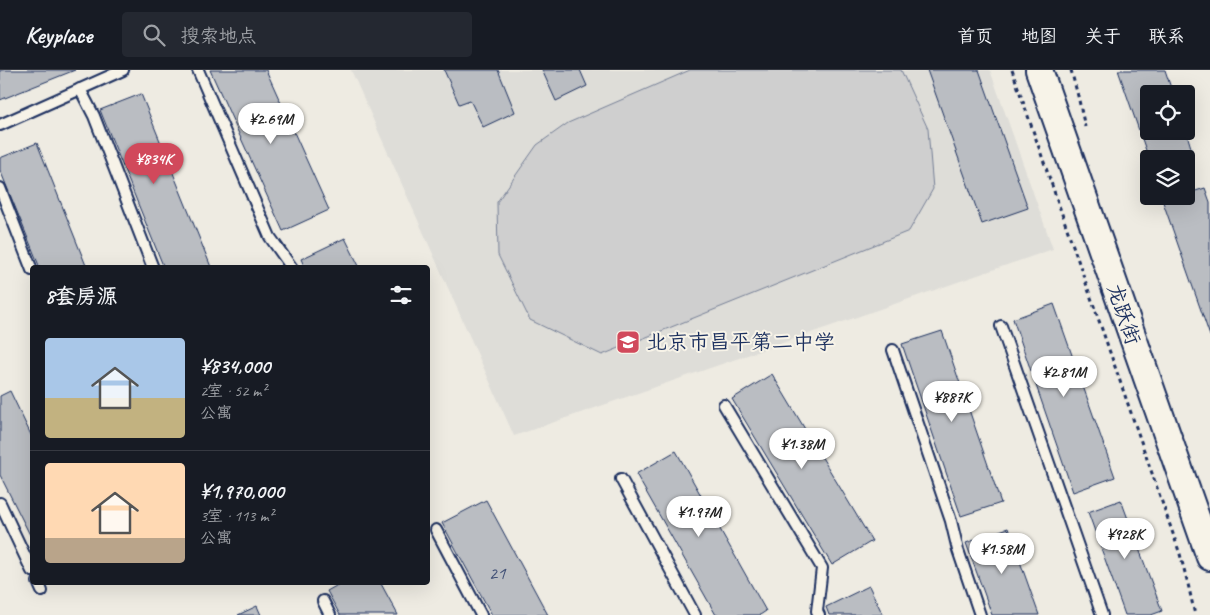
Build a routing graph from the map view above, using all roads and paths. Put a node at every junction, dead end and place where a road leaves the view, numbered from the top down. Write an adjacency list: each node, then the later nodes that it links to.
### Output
1 (123, 70): 5 (lane)
2 (198, 70): 10 (lane)
3 (1012, 70): 28 (path)
4 (1039, 70): 16 (street, 龙跃街)
5 (80, 89): 6 (lane); 9 (lane)
6 (0, 125)
7 (0, 188): 8 (lane)
8 (30, 265)
9 (152, 265)
10 (290, 265)
11 (1001, 326): 27 (lane)
12 (893, 350): 26 (lane)
13 (724, 405): 25 (lane)
14 (621, 479): 24 (lane)
15 (0, 503): 19 (lane)
16 (1197, 519): 18 (street, 龙跃街); 20 (street)
17 (436, 530): 23 (lane)
18 (1210, 557)
19 (30, 567)
20 (1210, 580)
21 (323, 601): 22 (lane)
22 (330, 615)
23 (481, 615)
24 (695, 615)
25 (819, 615)
26 (980, 615)
27 (1102, 615)
28 (1195, 615)

